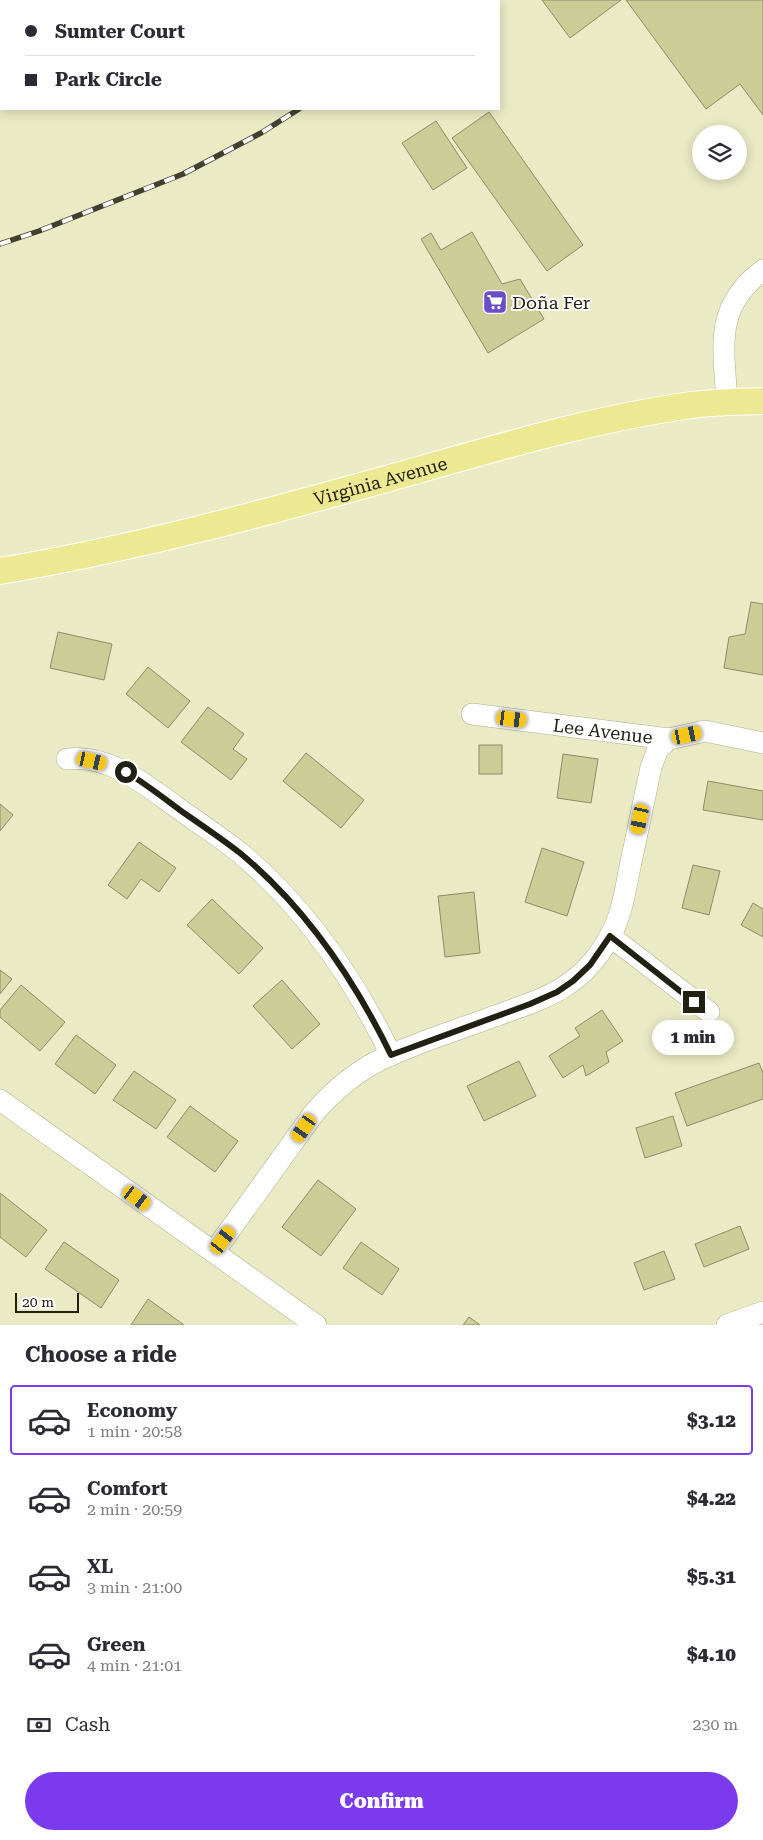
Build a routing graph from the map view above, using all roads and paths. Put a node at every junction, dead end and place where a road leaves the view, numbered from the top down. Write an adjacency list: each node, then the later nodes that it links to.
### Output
1 (763, 270): 3 (street)
2 (763, 401): 3 (main road, Virginia Avenue)
3 (727, 402): 4 (main road, Virginia Avenue)
4 (0, 571)
5 (472, 714): 6 (street, Lee Avenue)
6 (669, 739): 7 (street, Lee Avenue); 9 (street)
7 (763, 743)
8 (67, 759): 11 (street)
9 (610, 936): 10 (street); 11 (street)
10 (709, 1012)
11 (391, 1055): 13 (street)
12 (0, 1100): 13 (street)
13 (214, 1252): 15 (street)
14 (763, 1312): 16 (street)
15 (316, 1325)
16 (727, 1325)

